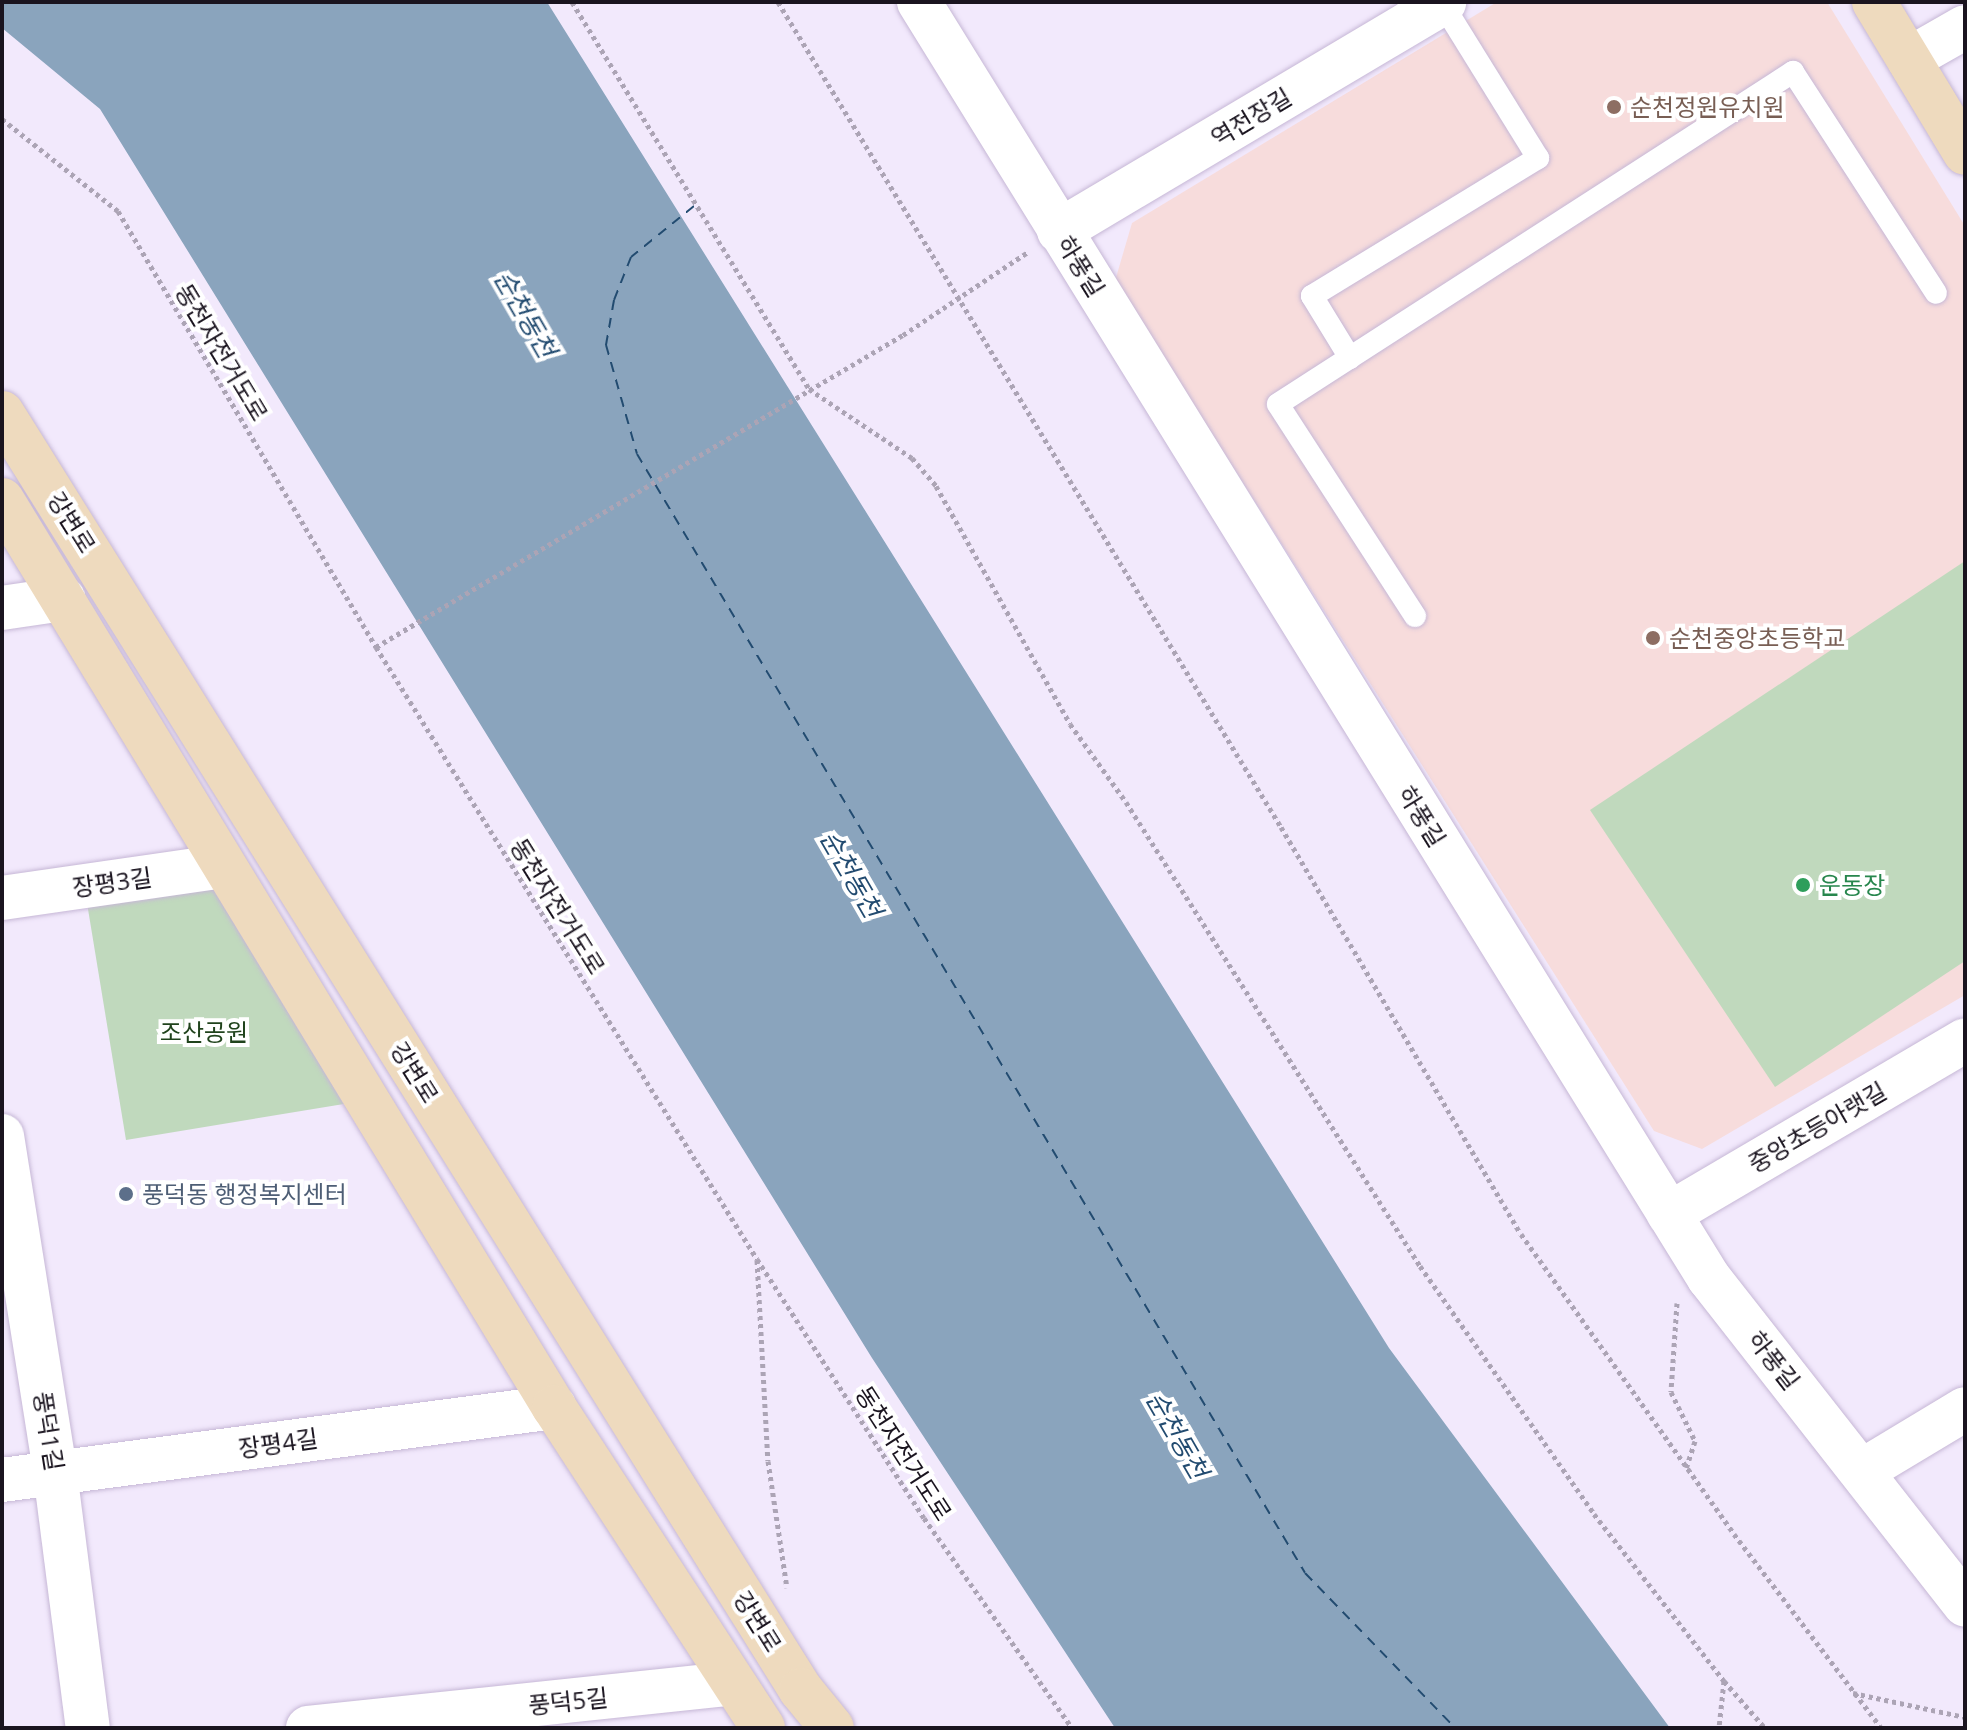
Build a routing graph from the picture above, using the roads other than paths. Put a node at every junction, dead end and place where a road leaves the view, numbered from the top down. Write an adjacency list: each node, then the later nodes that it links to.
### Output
1 (919, 2): 7 (street, 하풍길)
2 (1443, 2): 7 (street, 역전장길); 9 (lane)
3 (1874, 2): 5 (main road)
4 (1965, 27): 5 (street)
5 (1909, 59): 6 (main road)
6 (1965, 153)
7 (1059, 231): 20 (street, 하풍길)
8 (1936, 293): 9 (lane)
9 (1350, 358): 14 (lane)
10 (2, 413): 28 (main road, 강변로)
11 (2, 500): 12 (main road, 강변로)
12 (63, 599): 13 (street); 15 (main road, 강변로)
13 (2, 608)
14 (1415, 616)
15 (223, 866): 16 (street, 장평3길); 21 (main road, 강변로)
16 (2, 898)
17 (1965, 1040): 20 (street, 중앙초등아랫길)
18 (2, 1136): 19 (street, 풍덕1길)
19 (6, 1192): 24 (street, 풍덕1길)
20 (1669, 1214): 23 (street, 하풍길)
21 (554, 1407): 24 (street, 장평4길); 27 (main road, 강변로)
22 (1965, 1409): 23 (street)
23 (1862, 1471): 26 (street, 하풍길)
24 (55, 1472): 25 (street, 장평4길); 30 (street, 풍덕1길)
25 (2, 1480)
26 (1965, 1604)
27 (733, 1683): 29 (main road, 강변로); 31 (street, 풍덕5길)
28 (801, 1690): 32 (main road, 강변로); 33 (main road)
29 (762, 1727)
30 (88, 1728)
31 (308, 1728)
32 (832, 1728)
33 (853, 1728)

